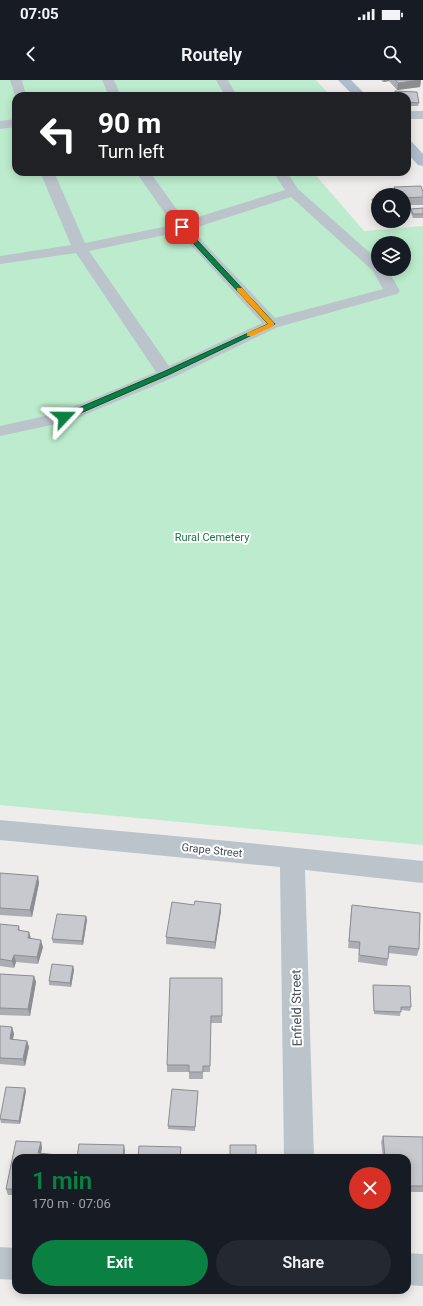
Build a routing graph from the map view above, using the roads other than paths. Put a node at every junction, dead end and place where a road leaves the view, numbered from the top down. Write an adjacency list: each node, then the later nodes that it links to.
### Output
1 (16, 80): 5 (street)
2 (108, 80): 6 (street)
3 (222, 80): 7 (street)
4 (344, 80): 8 (main road)
5 (19, 92)
6 (113, 92)
7 (226, 92)
8 (357, 92)
9 (411, 115): 10 (street)
10 (423, 115)
11 (12, 124): 12 (street)
12 (0, 125)
13 (411, 149): 14 (main road)
14 (423, 162)
15 (49, 176): 20 (street)
16 (146, 176): 19 (street)
17 (283, 176): 18 (street)
18 (293, 192): 19 (street); 22 (street)
19 (182, 227): 20 (street); 24 (street)
20 (80, 248): 21 (street); 25 (street)
21 (0, 260)
22 (371, 263)
23 (384, 276): 24 (street)
24 (272, 324): 25 (street)
25 (166, 374): 26 (street)
26 (0, 431)
27 (0, 830): 28 (street, Grape Street)
28 (292, 858): 29 (street, Grape Street); 30 (street, Enfield Street)
29 (423, 872)
30 (300, 1154)
31 (0, 1263): 32 (street)
32 (12, 1264)
33 (411, 1269): 34 (street)
34 (423, 1270)

